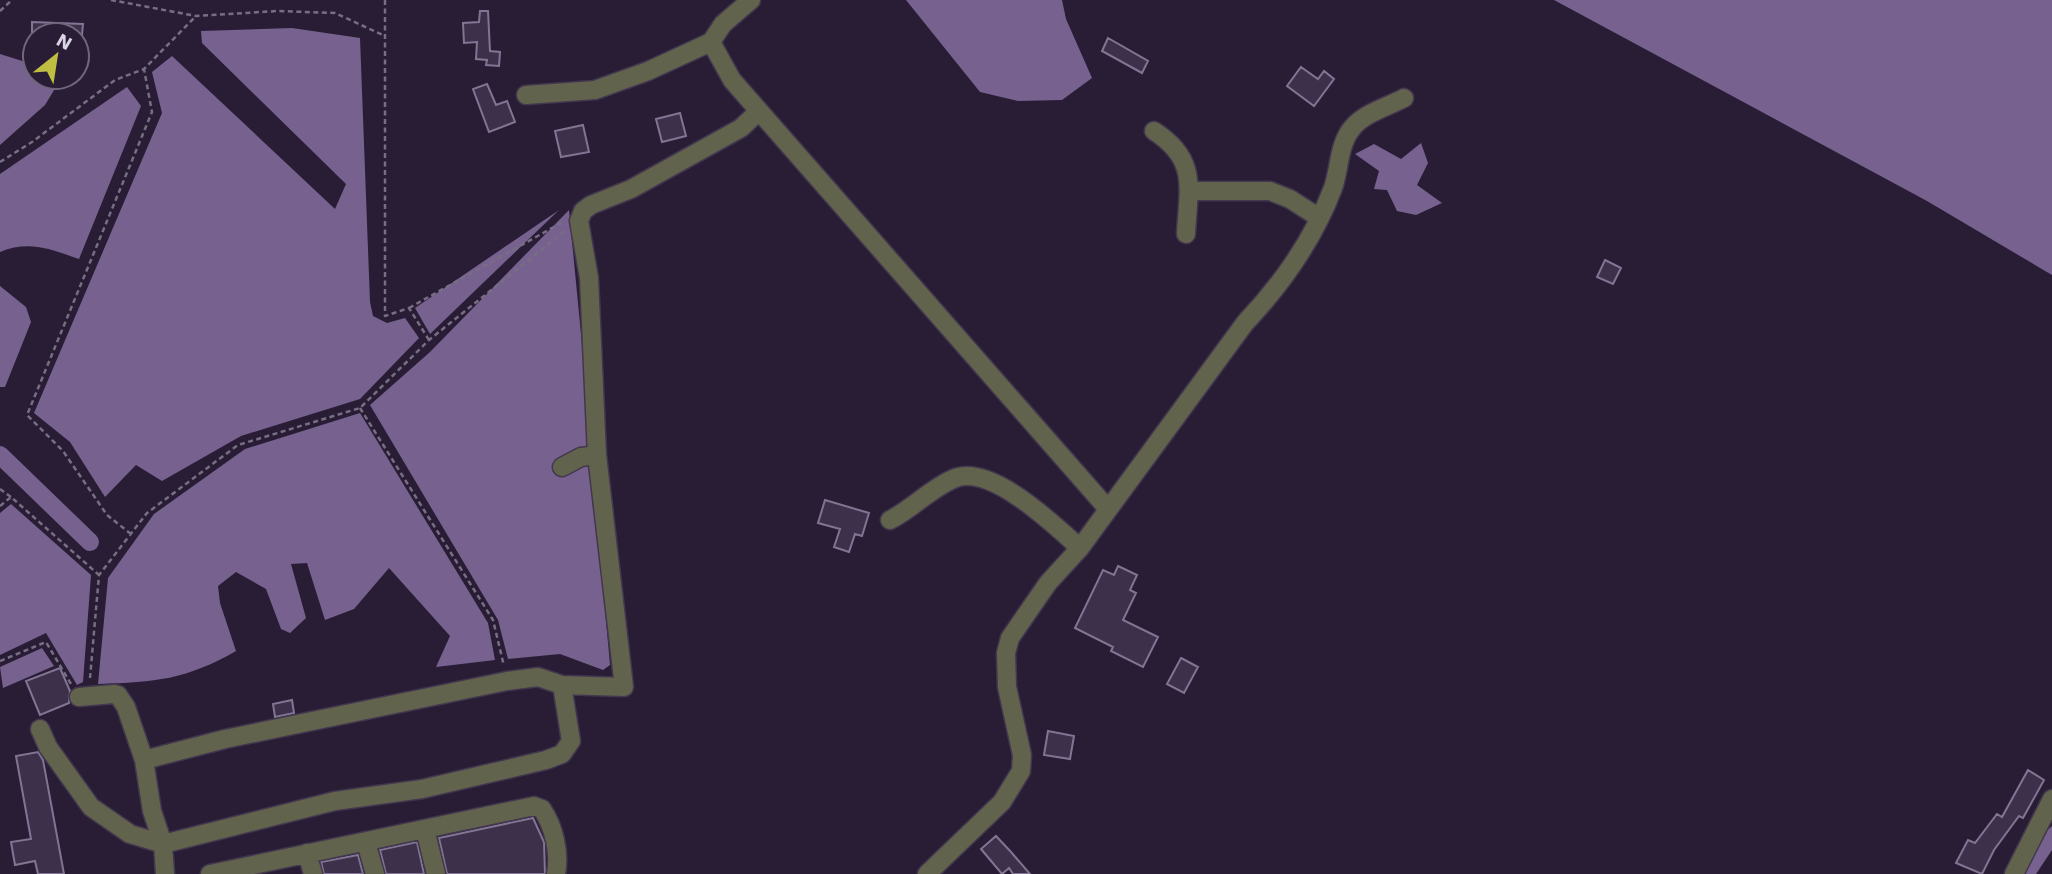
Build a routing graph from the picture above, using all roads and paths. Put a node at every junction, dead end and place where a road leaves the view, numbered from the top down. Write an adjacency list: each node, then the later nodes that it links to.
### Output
1 (12, 0): 5 (path)
2 (111, 0): 6 (path)
3 (385, 0): 7 (path)
4 (751, 0): 8 (street)
5 (0, 11)
6 (196, 16): 7 (path); 9 (path)
7 (385, 36): 19 (path)
8 (711, 42): 10 (street); 12 (street)
9 (144, 69): 14 (path); 29 (path)
10 (526, 95)
11 (1404, 97): 17 (street)
12 (759, 111): 16 (street); 27 (street)
13 (1154, 131): 15 (street)
14 (0, 162)
15 (1191, 191): 17 (street); 18 (street)
16 (581, 216): 19 (path); 20 (path); 22 (street)
17 (1318, 217): 27 (street)
18 (1186, 234)
19 (410, 308): 20 (path)
20 (429, 340): 21 (path)
21 (360, 408): 29 (path); 33 (path)
22 (597, 455): 23 (street); 34 (street)
23 (562, 467)
24 (0, 489): 25 (path)
25 (11, 497): 26 (path); 31 (path)
26 (0, 506)
27 (1108, 509): 30 (street)
28 (890, 520): 30 (street)
29 (131, 534): 31 (path)
30 (1080, 548): 49 (street)
31 (99, 575): 35 (path)
32 (0, 661): 35 (path)
33 (507, 681): 34 (street); 37 (street)
34 (562, 685): 41 (street)
35 (85, 696): 37 (street)
36 (40, 729): 41 (street)
37 (144, 760): 41 (street)
38 (2050, 806): 50 (street)
39 (425, 829): 40 (street); 47 (street); 48 (street)
40 (366, 842): 42 (street); 46 (street)
41 (163, 844): 43 (street)
42 (307, 853): 44 (street); 45 (street)
43 (165, 874)
44 (210, 874)
45 (313, 874)
46 (375, 874)
47 (436, 874)
48 (556, 874)
49 (927, 874)
50 (2014, 874)

